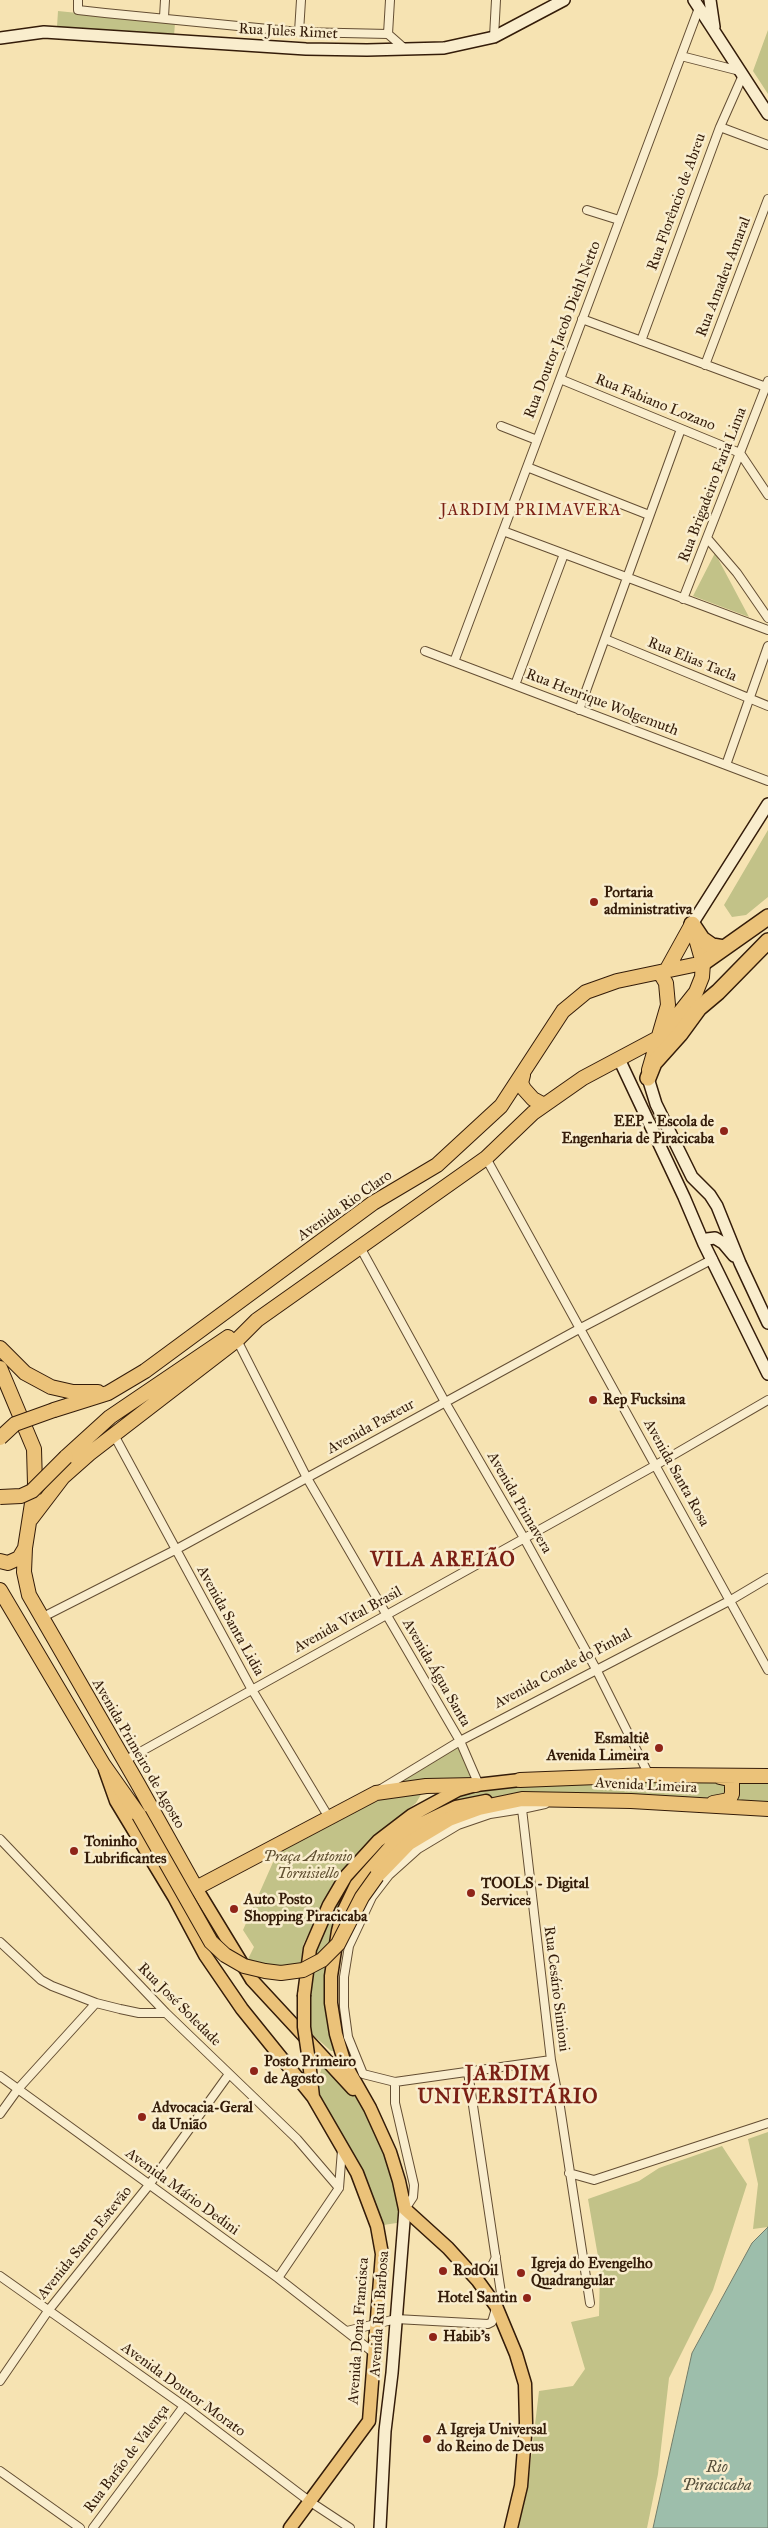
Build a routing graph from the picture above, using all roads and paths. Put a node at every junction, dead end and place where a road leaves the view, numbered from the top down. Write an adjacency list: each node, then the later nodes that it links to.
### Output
1 (78, 0): 9 (street, Rua Jules Rimet)
2 (165, 0): 9 (street)
3 (301, 0): 11 (street)
4 (390, 0): 12 (street)
5 (496, 0): 13 (street)
6 (564, 0): 13 (main road, Rua Jules Rimet)
7 (710, 0): 10 (main road)
8 (696, 4): 10 (main road); 16 (street, Rua Doutor Jacob Diehl Netto)
9 (164, 17): 11 (street, Rua Jules Rimet)
10 (714, 31): 17 (main road)
11 (299, 32): 12 (street, Rua Jules Rimet)
12 (388, 34): 15 (street)
13 (494, 37): 15 (main road, Rua Jules Rimet)
14 (0, 38): 15 (main road, Rua Jules Rimet)
15 (405, 49)
16 (681, 56): 17 (street); 23 (street, Rua Doutor Jacob Diehl Netto)
17 (742, 73): 18 (main road); 19 (street, Rua Florêncio de Abreu)
18 (768, 114)
19 (720, 127): 20 (street); 25 (street, Rua Florêncio de Abreu)
20 (768, 146)
21 (768, 199): 26 (street, Rua Amadeu Amaral)
22 (587, 210): 23 (street)
23 (619, 220): 24 (street, Rua Doutor Jacob Diehl Netto)
24 (582, 319): 25 (street); 27 (street, Rua Doutor Jacob Diehl Netto)
25 (640, 341): 26 (street)
26 (705, 365): 28 (street)
27 (560, 379): 30 (street, Rua Fabiano Lozano); 31 (street, Rua Doutor Jacob Diehl Netto)
28 (767, 384): 32 (street, Rua Brigadeiro Faria Lima)
29 (502, 426): 31 (street)
30 (680, 429): 32 (street, Rua Fabiano Lozano); 35 (street)
31 (537, 440): 33 (street, Rua Doutor Jacob Diehl Netto)
32 (740, 453): 34 (street); 37 (street, Rua Brigadeiro Faria Lima)
33 (527, 467): 35 (street); 36 (street, Rua Doutor Jacob Diehl Netto)
34 (768, 495)
35 (650, 515): 39 (street)
36 (503, 532): 38 (street); 46 (street, Rua Doutor Jacob Diehl Netto)
37 (707, 538): 40 (street, Rua Brigadeiro Faria Lima); 41 (street)
38 (564, 554): 39 (street); 47 (street)
39 (627, 578): 40 (street); 43 (street)
40 (683, 599): 42 (street)
41 (768, 618)
42 (768, 630)
43 (605, 639): 48 (street, Rua Elias Tacla); 50 (street)
44 (768, 646): 48 (street)
45 (425, 652): 46 (street, Rua Henrique Wolgemuth)
46 (454, 662): 47 (street, Rua Henrique Wolgemuth)
47 (515, 685): 50 (street, Rua Henrique Wolgemuth)
48 (750, 699): 49 (street, Rua Elias Tacla); 51 (street)
49 (768, 706)
50 (579, 710): 51 (street, Rua Henrique Wolgemuth)
51 (726, 765): 52 (street, Rua Henrique Wolgemuth)
52 (768, 781)
53 (768, 804): 55 (main road)
54 (768, 917): 57 (highway)
55 (692, 924): 57 (highway); 58 (highway); 59 (highway)
56 (768, 941): 60 (highway)
57 (724, 948): 58 (highway)
58 (703, 963): 59 (highway, Avenida Rio Claro); 61 (highway)
59 (663, 972): 61 (highway); 63 (highway, Avenida Rio Claro)
60 (700, 1008): 61 (highway); 64 (highway)
61 (660, 1037): 62 (highway); 64 (highway)
62 (619, 1060): 65 (highway); 67 (main road)
63 (523, 1075): 65 (highway); 78 (highway, Avenida Rio Claro)
64 (648, 1078): 70 (main road)
65 (544, 1105): 66 (highway)
66 (486, 1158): 68 (highway); 73 (street, Avenida Santa Rosa)
67 (704, 1244): 69 (main road); 70 (main road)
68 (360, 1247): 71 (highway); 80 (street, Avenida Primavera)
69 (714, 1260): 73 (street, Avenida Pasteur); 77 (main road)
70 (740, 1263): 72 (main road)
71 (257, 1320): 74 (highway); 85 (highway, bridge)
72 (768, 1323)
73 (579, 1329): 80 (street, Avenida Pasteur); 83 (street, Avenida Santa Rosa)
74 (237, 1340): 81 (highway); 84 (street, Avenida Água Santa)
75 (0, 1348): 78 (highway)
76 (0, 1368): 86 (highway, Avenida Primeiro de Agosto)
77 (768, 1374)
78 (108, 1393): 82 (highway, Avenida Rio Claro, bridge)
79 (768, 1400): 83 (street, Avenida Vital Brasil)
80 (444, 1402): 84 (street, Avenida Pasteur); 87 (street, Avenida Primavera)
81 (114, 1435): 86 (highway); 89 (street, Avenida Santa Lidia)
82 (0, 1438)
83 (656, 1465): 87 (street, Avenida Vital Brasil); 93 (street, Avenida Santa Rosa)
84 (307, 1478): 89 (street, Avenida Pasteur); 95 (street, Avenida Água Santa)
85 (0, 1497)
86 (29, 1522): 88 (highway, Avenida Primeiro de Agosto)
87 (524, 1538): 95 (street, Avenida Vital Brasil); 98 (street, Avenida Primavera)
88 (24, 1548): 90 (highway); 96 (highway, Avenida Primeiro de Agosto)
89 (175, 1550): 96 (street, Avenida Pasteur); 100 (street, Avenida Santa Lidia)
90 (0, 1561)
91 (768, 1578): 93 (street, Avenida Conde do Pinhal)
92 (0, 1590): 97 (highway)
93 (731, 1600): 98 (street, Avenida Conde do Pinhal); 99 (street, Avenida Santa Rosa)
94 (0, 1604): 97 (highway)
95 (387, 1614): 100 (street, Avenida Vital Brasil); 101 (street, Avenida Água Santa)
96 (41, 1618): 102 (highway, Avenida Primeiro de Agosto)
97 (28, 1640): 103 (highway)
98 (596, 1669): 101 (street, Avenida Conde do Pinhal); 104 (street, Avenida Primavera)
99 (768, 1670)
100 (251, 1688): 102 (street, Avenida Vital Brasil); 113 (street, Avenida Santa Lidia)
101 (460, 1741): 108 (street, Avenida Água Santa); 109 (street, Avenida Conde do Pinhal)
102 (124, 1761): 115 (highway, Avenida Primeiro de Agosto)
103 (103, 1764): 110 (highway, Avenida Limeira, bridge); 125 (main road)
104 (649, 1776): 105 (highway, Avenida Limeira); 107 (highway, Avenida Limeira)
105 (718, 1776): 106 (highway, Avenida Limeira); 111 (highway)
106 (768, 1776)
107 (520, 1780): 108 (main road, Avenida Limeira)
108 (477, 1785): 109 (highway, Avenida Conde do Pinhal); 125 (main road, Avenida Limeira, bridge)
109 (376, 1793): 113 (highway, Avenida Conde do Pinhal)
110 (522, 1804): 111 (highway, Avenida Limeira); 119 (street, Rua Cesário Simioni); 123 (street); 126 (main road, Avenida Limeira)
111 (683, 1805): 112 (highway, Avenida Limeira)
112 (768, 1809)
113 (328, 1816): 115 (highway, Avenida Conde do Pinhal)
114 (0, 1839): 118 (street, Rua José Soledade)
115 (196, 1888): 126 (main road, Avenida Primeiro de Agosto)
116 (0, 1942): 117 (street)
117 (96, 2003): 118 (street); 124 (street)
118 (166, 2013): 121 (street, Rua José Soledade)
119 (551, 2060): 120 (street); 130 (street, Rua Cesário Simioni)
120 (468, 2072): 123 (street); 134 (street)
121 (228, 2074): 131 (street, Avenida Santo Estevão); 132 (street, Rua José Soledade)
122 (0, 2076): 124 (street, Avenida Mário Dedini)
123 (396, 2082): 133 (street)
124 (18, 2089): 127 (street); 131 (street, Avenida Mário Dedini)
125 (313, 2097): 129 (main road, Avenida Dona Francisca)
126 (370, 2108): 133 (main road, Avenida Rui Barbosa)
127 (0, 2114)
128 (768, 2123): 130 (street)
129 (342, 2150): 132 (street); 143 (main road, Avenida Dona Francisca)
130 (569, 2173): 139 (street, Rua Cesário Simioni)
131 (149, 2185): 137 (street, Avenida Mário Dedini); 141 (street, Avenida Santo Estevão)
132 (339, 2188): 137 (street)
133 (404, 2209): 135 (main road); 142 (main road, Avenida Rui Barbosa)
134 (496, 2258): 135 (street); 138 (street)
135 (470, 2272): 140 (main road)
136 (0, 2276): 141 (street, Avenida Doutor Morato)
137 (278, 2278): 144 (street, Avenida Mário Dedini)
138 (501, 2293)
139 (590, 2303)
140 (496, 2306): 142 (street); 157 (main road)
141 (48, 2310): 146 (street, Avenida Santo Estevão); 147 (street, Avenida Doutor Morato)
142 (396, 2319): 143 (street); 149 (main road, Avenida Rui Barbosa)
143 (377, 2324): 144 (street); 145 (main road, Avenida Dona Francisca)
144 (347, 2331): 145 (street, Avenida Mário Dedini)
145 (374, 2353): 148 (main road, Avenida Dona Francisca)
146 (0, 2381)
147 (184, 2406): 151 (street, Avenida Doutor Morato); 153 (street, Rua Barão de Valença)
148 (369, 2421): 149 (main road); 151 (main road, Avenida Dona Francisca)
149 (385, 2431): 156 (main road, Avenida Rui Barbosa)
150 (0, 2471): 152 (street)
151 (309, 2501): 154 (main road, Avenida Dona Francisca); 155 (street, Avenida Doutor Morato)
152 (80, 2528)
153 (93, 2528)
154 (290, 2528)
155 (350, 2528)
156 (380, 2528)
157 (511, 2528)

